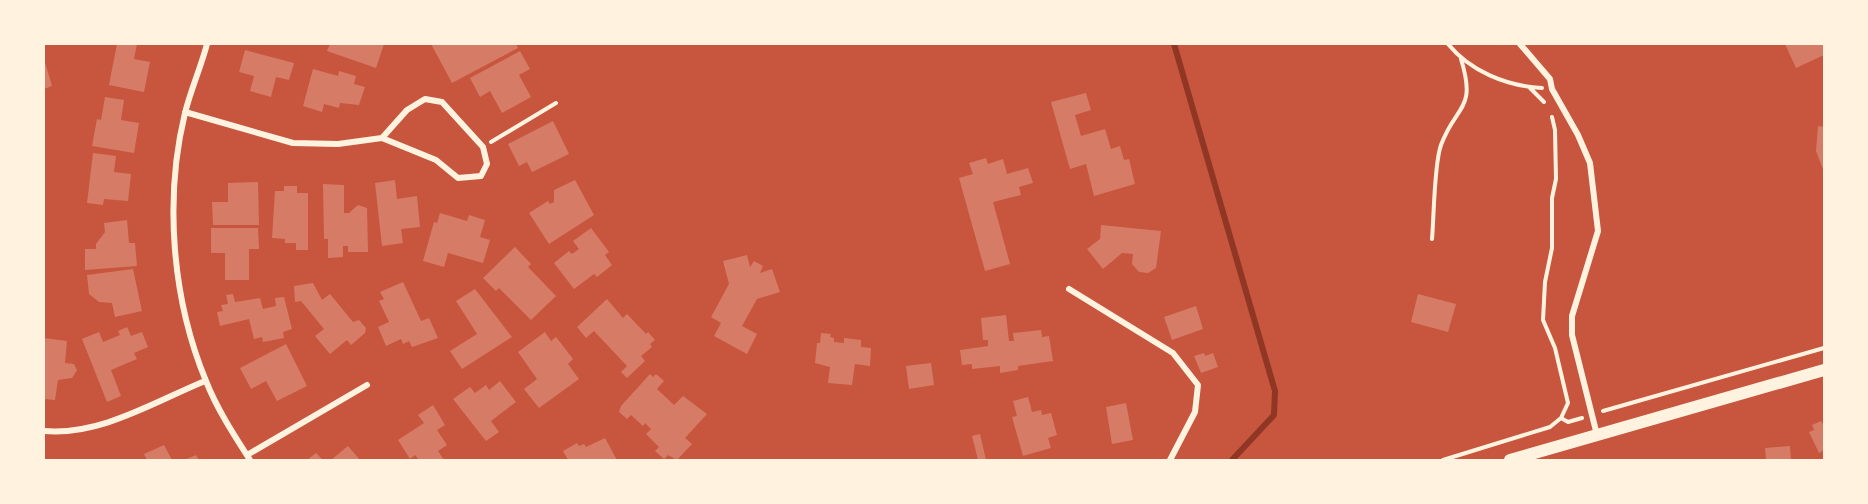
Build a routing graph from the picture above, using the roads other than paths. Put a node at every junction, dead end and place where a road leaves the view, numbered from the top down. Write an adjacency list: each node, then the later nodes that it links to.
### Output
1 (207, 44): 3 (street)
2 (1520, 44): 10 (street)
3 (185, 112): 4 (street); 7 (street)
4 (382, 138): 4 (street)
5 (1069, 290): 12 (street)
6 (1824, 370): 10 (main road)
7 (206, 381): 9 (street); 11 (street)
8 (368, 385): 11 (street)
9 (44, 431)
10 (1598, 436): 13 (main road)
11 (248, 458)
12 (1170, 460)
13 (1510, 460)

